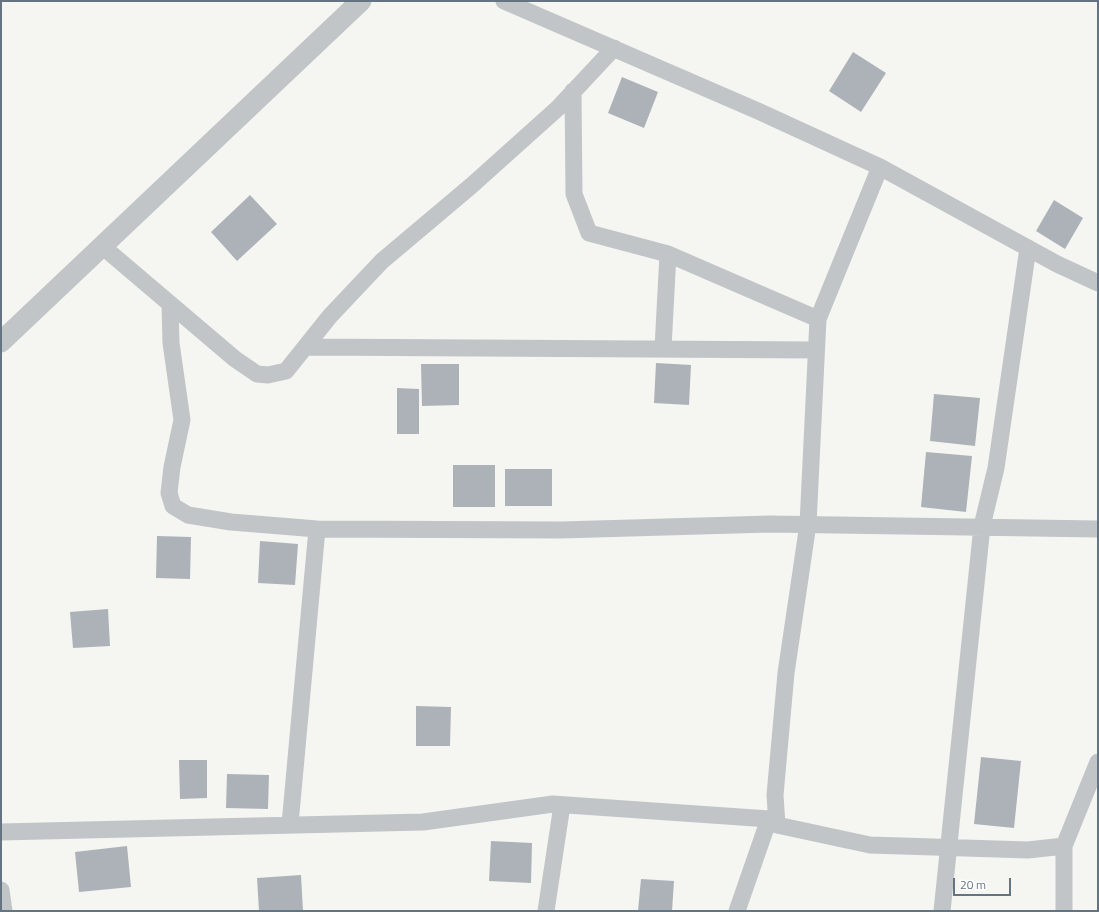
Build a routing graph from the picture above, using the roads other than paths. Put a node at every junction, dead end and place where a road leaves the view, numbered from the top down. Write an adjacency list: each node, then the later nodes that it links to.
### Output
1 (361, 1): 6 (street)
2 (504, 1): 3 (street)
3 (614, 48): 4 (street); 5 (street)
4 (573, 91): 8 (street); 13 (street)
5 (880, 166): 7 (street); 11 (street)
6 (102, 246): 10 (street); 12 (street)
7 (1028, 248): 9 (street); 17 (street)
8 (668, 254): 11 (street); 14 (street)
9 (1098, 283)
10 (170, 304): 13 (street); 18 (street)
11 (818, 319): 15 (street)
12 (1, 342)
13 (306, 347): 14 (street)
14 (663, 348): 15 (street)
15 (816, 350): 16 (street)
16 (808, 524): 17 (street); 18 (street); 25 (street)
17 (982, 526): 19 (street); 25 (street)
18 (317, 529): 22 (street)
19 (1098, 529)
20 (1098, 762): 24 (street)
21 (562, 805): 22 (street); 28 (street); 29 (street)
22 (290, 824): 23 (street)
23 (1, 832)
24 (1064, 846): 25 (street); 31 (street)
25 (948, 848): 30 (street)
26 (1, 890): 27 (street)
27 (4, 911)
28 (546, 911)
29 (737, 911)
30 (942, 911)
31 (1064, 911)

